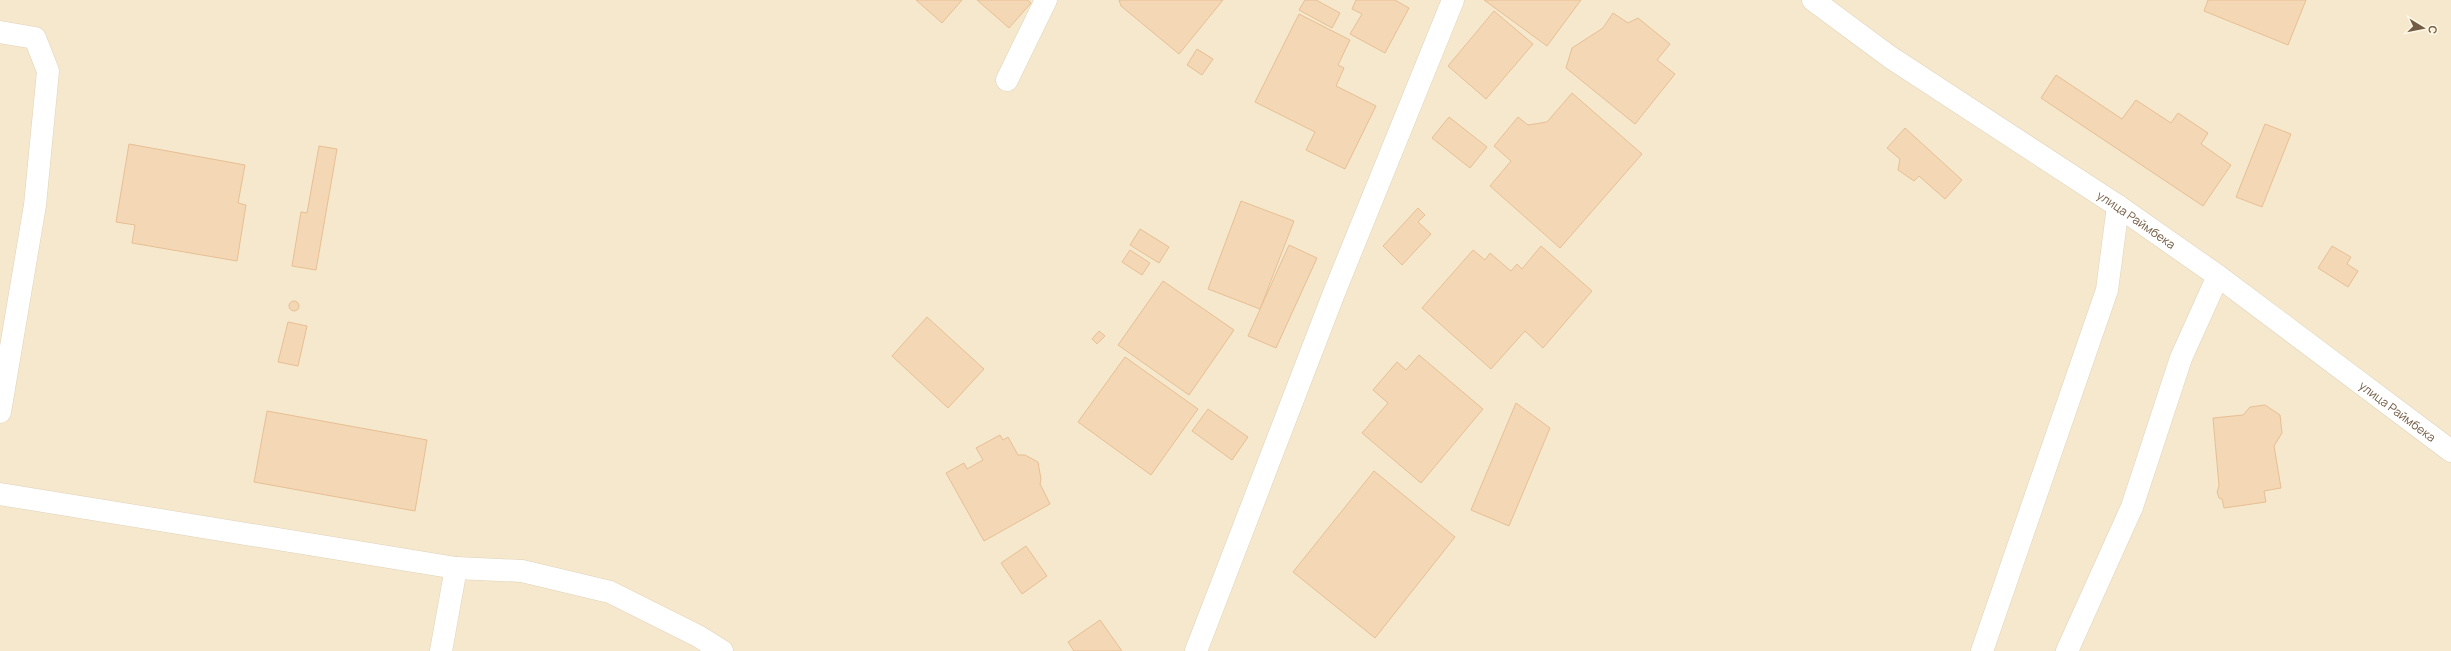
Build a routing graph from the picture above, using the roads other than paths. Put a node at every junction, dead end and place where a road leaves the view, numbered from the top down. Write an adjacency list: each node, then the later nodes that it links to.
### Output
1 (1046, 0): 5 (street)
2 (1453, 0): 14 (street)
3 (1813, 0): 6 (street, улица Раймбека)
4 (0, 32): 8 (street)
5 (1007, 80)
6 (2118, 206): 7 (street, улица Раймбека); 15 (street)
7 (2218, 276): 9 (street, улица Раймбека); 16 (street)
8 (0, 412)
9 (2451, 451)
10 (0, 494): 11 (street)
11 (456, 568): 12 (street); 13 (street)
12 (441, 651)
13 (722, 651)
14 (1196, 651)
15 (1982, 651)
16 (2067, 651)

